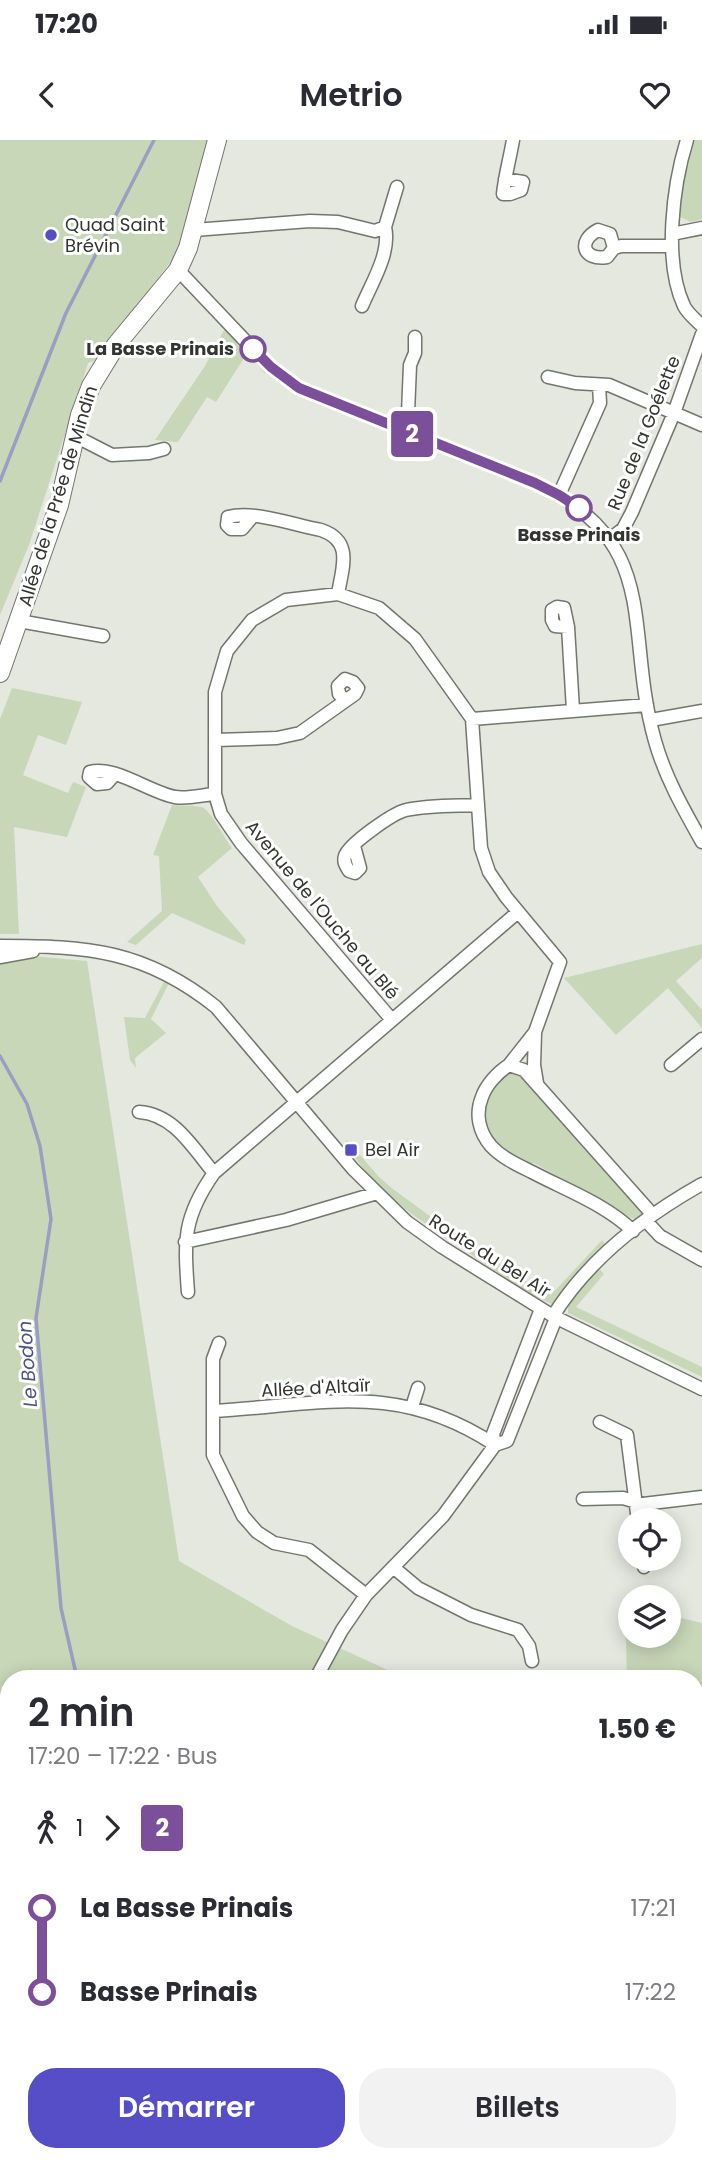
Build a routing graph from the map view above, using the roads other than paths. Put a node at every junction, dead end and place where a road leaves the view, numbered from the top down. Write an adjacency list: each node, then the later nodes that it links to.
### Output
1 (217, 140): 8 (street, Allée de la Prée de Mindin)
2 (513, 140): 4 (street)
3 (687, 140): 9 (street)
4 (505, 179)
5 (397, 187): 6 (street)
6 (385, 227): 8 (street); 12 (street)
7 (702, 228): 9 (street)
8 (194, 230): 11 (street, Allée de la Prée de Mindin)
9 (672, 240): 10 (street); 13 (street)
10 (614, 248)
11 (177, 270): 20 (street); 21 (street, Allée de la Prée de Mindin)
12 (362, 306)
13 (702, 326)
14 (702, 334): 18 (street, Rue de la Goélette)
15 (415, 337): 20 (street)
16 (548, 377): 17 (street)
17 (599, 385): 18 (street); 23 (street)
18 (674, 413): 19 (street); 25 (street, Rue de la Goélette)
19 (702, 425)
20 (405, 431): 23 (street)
21 (75, 436): 22 (street); 27 (street, Allée de la Prée de Mindin)
22 (164, 449)
23 (559, 495): 25 (street)
24 (253, 516): 26 (street)
25 (610, 540): 32 (street)
26 (338, 594): 35 (street, Avenue de l'Ouche au Blé); 37 (street, Avenue de l'Ouche au Blé)
27 (19, 621): 29 (street); 30 (street, Allée de la Prée de Mindin)
28 (568, 627): 33 (street)
29 (103, 636)
30 (0, 673)
31 (345, 700): 37 (street)
32 (647, 705): 33 (street); 36 (street)
33 (573, 710): 35 (street)
34 (702, 710): 36 (street)
35 (472, 719): 40 (street)
36 (651, 720): 41 (street)
37 (216, 740): 39 (street, Avenue de l'Ouche au Blé)
38 (114, 775): 39 (street)
39 (215, 794): 47 (street, Avenue de l'Ouche au Blé)
40 (477, 805): 42 (street); 43 (street)
41 (702, 842)
42 (354, 846)
43 (518, 912): 47 (street); 48 (street)
44 (0, 946): 45 (street)
45 (47, 947): 46 (street); 53 (street, Route du Bel Air)
46 (0, 957)
47 (392, 1020): 53 (street)
48 (535, 1032): 50 (street); 52 (street)
49 (701, 1041): 51 (street)
50 (509, 1065): 52 (street); 59 (street)
51 (671, 1065)
52 (537, 1083): 58 (street)
53 (297, 1102): 55 (street); 57 (street, Route du Bel Air)
54 (139, 1112): 55 (street)
55 (214, 1173): 60 (street)
56 (702, 1184): 58 (street)
57 (377, 1193): 60 (street); 63 (street, Route du Bel Air)
58 (649, 1218): 59 (street); 61 (street)
59 (634, 1231): 64 (street)
60 (184, 1242): 62 (street)
61 (702, 1260)
62 (188, 1292)
63 (541, 1308): 64 (street, Route du Bel Air); 71 (street)
64 (554, 1317): 67 (street, Route du Bel Air); 71 (street)
65 (219, 1343): 69 (street)
66 (418, 1388): 68 (street)
67 (702, 1389)
68 (412, 1407): 69 (street, Allée d'Altaïr); 71 (street, Allée d'Altaïr)
69 (213, 1411): 77 (street)
70 (600, 1422): 74 (street)
71 (495, 1445): 76 (street)
72 (702, 1497): 74 (street)
73 (583, 1499): 74 (street)
74 (635, 1502): 75 (street)
75 (636, 1508)
76 (393, 1567): 77 (street); 78 (street)
77 (366, 1595): 79 (street)
78 (532, 1661)
79 (320, 1670)

